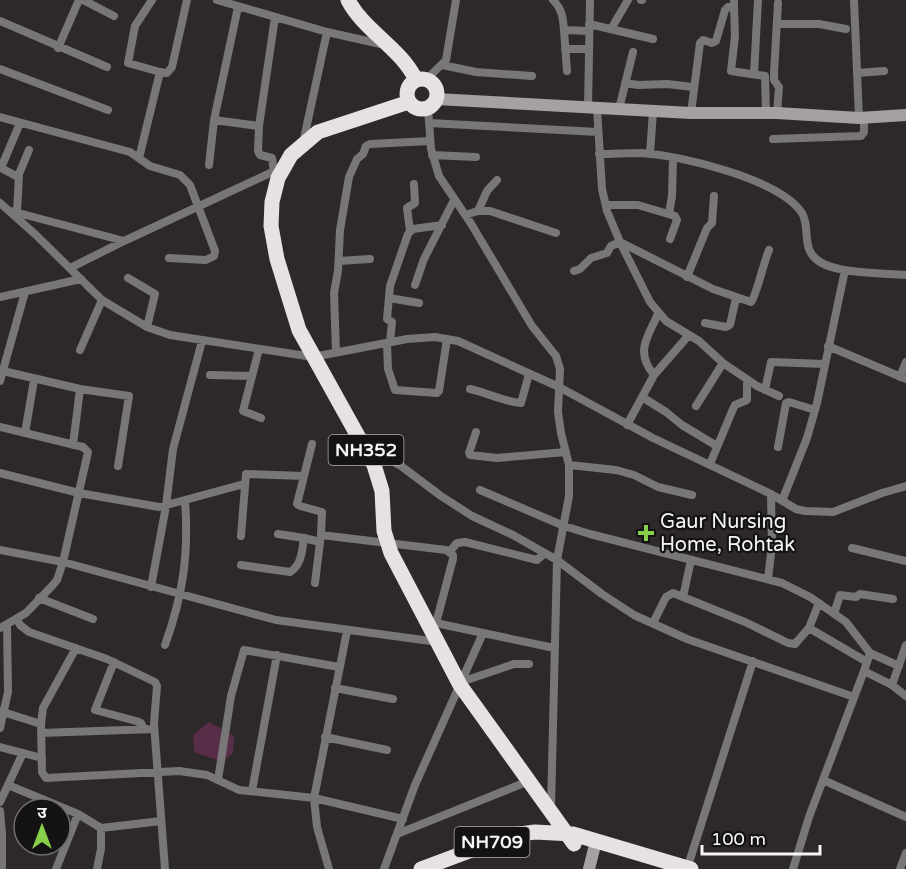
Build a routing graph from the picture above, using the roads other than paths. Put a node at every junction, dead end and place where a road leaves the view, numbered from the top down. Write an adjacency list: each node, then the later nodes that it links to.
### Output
1 (81, 0): 15 (street); 26 (street)
2 (152, 0): 35 (street)
3 (187, 0): 35 (street)
4 (217, 0): 14 (street)
5 (348, 0): 25 (highway)
6 (456, 0): 30 (street)
7 (553, 0): 22 (street)
8 (590, 0): 19 (street)
9 (628, 0): 20 (street)
10 (758, 0): 37 (street)
11 (854, 0): 36 (street)
12 (734, 3): 37 (street); 41 (street)
13 (778, 3): 18 (street)
14 (237, 7): 16 (street); 53 (street)
15 (114, 16)
16 (275, 17): 23 (street); 55 (street)
17 (0, 21): 26 (street)
18 (777, 24): 21 (street); 49 (street)
19 (589, 27): 20 (street); 22 (street); 28 (street)
20 (611, 29): 24 (street)
21 (846, 29)
22 (564, 30): 27 (street)
23 (327, 32): 25 (street); 59 (street)
24 (653, 39)
25 (392, 47): 39 (highway)
26 (58, 48): 31 (street)
27 (565, 49): 28 (street); 33 (street)
28 (589, 49): 43 (street)
29 (633, 51): 40 (street)
30 (442, 66): 38 (street); 39 (street)
31 (106, 68)
32 (0, 69): 45 (street)
33 (567, 71)
34 (884, 71): 36 (street)
35 (160, 72): 65 (street)
36 (857, 73): 52 (street)
37 (753, 74): 49 (street)
38 (532, 76)
39 (421, 80): 42 (highway); 46 (highway)
40 (625, 83): 41 (street); 44 (street)
41 (693, 87): 48 (street)
42 (409, 102): 46 (highway); 59 (highway, NH352)
43 (592, 108): 44 (street); 46 (street); 56 (street)
44 (619, 109): 47 (street)
45 (108, 110)
46 (431, 110): 56 (street); 58 (street)
47 (653, 111): 48 (street); 63 (street)
48 (691, 113): 49 (street)
49 (772, 113): 52 (street)
50 (906, 116): 52 (street)
51 (0, 117): 54 (street)
52 (862, 117): 57 (street)
53 (214, 120): 55 (street); 67 (street)
54 (20, 123): 65 (street); 69 (street)
55 (260, 126): 68 (street)
56 (598, 132): 62 (street)
57 (772, 139)
58 (430, 141): 61 (street); 90 (street)
59 (302, 146): 68 (highway, NH352)
60 (29, 150): 69 (street)
61 (432, 154): 64 (street); 73 (street)
62 (599, 154): 63 (street); 75 (street)
63 (650, 154): 66 (street)
64 (476, 157)
65 (139, 158): 76 (street)
66 (673, 158): 79 (street); 92 (street)
67 (209, 165)
68 (279, 169): 76 (street); 116 (highway, NH352)
69 (18, 177): 77 (street)
70 (497, 180): 78 (street)
71 (414, 184): 82 (street)
72 (714, 196): 95 (street)
73 (454, 200): 80 (street); 81 (street)
74 (0, 203): 77 (street)
75 (606, 205): 79 (street); 86 (street)
76 (198, 207): 85 (street); 88 (street)
77 (13, 211): 85 (street); 91 (street)
78 (478, 211): 80 (street); 83 (street)
79 (669, 214): 84 (street)
80 (465, 215): 129 (street)
81 (442, 225): 82 (street); 98 (street)
82 (410, 231): 101 (street)
83 (556, 233)
84 (670, 239)
85 (124, 241): 91 (street)
86 (620, 242): 93 (street); 95 (street); 105 (street)
87 (769, 250): 102 (street)
88 (169, 258)
89 (370, 260): 90 (street)
90 (339, 261): 115 (street)
91 (70, 268): 97 (street)
92 (845, 270): 94 (street); 112 (street)
93 (574, 271)
94 (906, 275)
95 (687, 277): 102 (street)
96 (128, 278): 107 (street)
97 (81, 279): 99 (street); 103 (street)
98 (415, 285)
99 (25, 292): 100 (street); 120 (street)
100 (0, 297)
101 (389, 298): 104 (street); 111 (street)
102 (736, 298): 106 (street)
103 (102, 300): 107 (street); 114 (street)
104 (419, 303)
105 (658, 314): 108 (street); 124 (street)
106 (705, 323)
107 (147, 327): 110 (street)
108 (689, 336): 118 (street); 124 (street)
109 (447, 339): 111 (street); 111 (street); 121 (street)
110 (202, 341): 113 (street); 161 (street)
111 (389, 342): 115 (street)
112 (828, 346): 119 (street); 125 (street)
113 (260, 349): 116 (street); 123 (street)
114 (80, 350)
115 (336, 352): 116 (street)
116 (313, 357): 147 (highway, NH352)
117 (906, 362): 125 (street)
118 (723, 363): 127 (street); 135 (street)
119 (824, 364): 132 (street); 136 (street)
120 (3, 371): 126 (street); 128 (street)
121 (529, 374): 129 (street); 131 (street)
122 (210, 375): 123 (street)
123 (252, 375): 137 (street)
124 (654, 375): 134 (street)
125 (903, 378)
126 (34, 380): 130 (street); 141 (street)
127 (747, 380): 132 (street); 144 (street)
128 (0, 381)
129 (559, 387): 138 (street); 146 (street)
130 (80, 389): 143 (street); 150 (street)
131 (470, 390)
132 (765, 390): 133 (street)
133 (779, 396)
134 (642, 397): 138 (street); 144 (street)
135 (696, 406)
136 (815, 410): 145 (street); 160 (street)
137 (261, 418)
138 (627, 424): 148 (street)
139 (0, 427): 141 (street)
140 (476, 432): 146 (street)
141 (25, 433): 143 (street)
142 (312, 444): 152 (street)
143 (73, 445): 156 (street)
144 (717, 446): 148 (street)
145 (778, 447)
146 (566, 452): 149 (street)
147 (371, 459): 167 (highway, NH352); 171 (street)
148 (710, 464): 157 (street)
149 (569, 465): 158 (street); 162 (street)
150 (118, 466)
151 (0, 473): 156 (street)
152 (304, 476): 153 (street); 166 (street)
153 (244, 484): 159 (street); 164 (street)
154 (906, 486): 160 (street)
155 (480, 490): 162 (street)
156 (79, 493): 161 (street); 175 (street)
157 (771, 494): 160 (street); 177 (street)
158 (692, 495)
159 (185, 501): 161 (street); 180 (street)
160 (782, 501)
161 (166, 506): 179 (street)
162 (564, 526): 172 (street); 173 (street)
163 (278, 534): 165 (street)
164 (241, 536)
165 (304, 538): 166 (street); 176 (street)
166 (320, 538): 167 (street); 178 (street)
167 (388, 543): 170 (street); 188 (highway, NH352)
168 (852, 548): 174 (street)
169 (0, 550): 175 (street)
170 (450, 552): 171 (street); 188 (street)
171 (545, 553): 172 (street)
172 (557, 560): 189 (street); 197 (street)
173 (691, 560): 177 (street); 181 (street)
174 (906, 561)
175 (63, 562): 179 (street); 182 (street)
176 (241, 565)
177 (768, 579): 184 (street)
178 (315, 583)
179 (151, 586): 180 (street)
180 (181, 594): 192 (street); 195 (street)
181 (683, 597): 189 (street); 191 (street)
182 (39, 598): 186 (street); 187 (street)
183 (893, 599): 185 (street)
184 (819, 603): 185 (street); 191 (street)
185 (834, 614): 202 (street)
186 (17, 619): 190 (street); 196 (street)
187 (93, 619)
188 (431, 622): 193 (street); 194 (highway, NH352)
189 (653, 623): 201 (street)
190 (3, 626): 212 (street)
191 (808, 628): 202 (street)
192 (347, 631): 194 (street); 205 (street)
193 (483, 633): 197 (street); 206 (street)
194 (439, 642): 206 (highway, NH352)
195 (165, 645)
196 (76, 648): 200 (street); 214 (street)
197 (554, 648): 231 (street)
198 (905, 650): 204 (street)
199 (277, 655): 205 (street); 223 (street); 227 (street)
200 (114, 662): 215 (street); 216 (street)
201 (753, 662): 210 (street); 251 (street)
202 (867, 662): 204 (street); 207 (street); 210 (street)
203 (530, 664): 206 (street)
204 (899, 666): 207 (street)
205 (339, 667): 208 (street)
206 (460, 683): 225 (highway, NH352); 234 (street)
207 (892, 685): 209 (street)
208 (335, 688): 211 (street); 217 (street)
209 (906, 696)
210 (854, 697): 224 (street)
211 (393, 699)
212 (2, 712): 213 (street); 214 (street)
213 (0, 728)
214 (41, 728): 215 (street); 221 (street)
215 (144, 729): 216 (street)
216 (154, 729): 222 (street)
217 (325, 737): 219 (street); 228 (street)
218 (0, 747): 220 (street)
219 (387, 750)
220 (23, 753): 221 (street); 226 (street)
221 (42, 758): 222 (street)
222 (157, 771): 223 (street); 235 (street)
223 (218, 780): 227 (street)
224 (823, 780): 233 (street); 252 (street)
225 (530, 781): 231 (highway, NH352); 237 (street)
226 (8, 785): 229 (street); 232 (street)
227 (252, 791): 228 (street)
228 (314, 798): 234 (street); 245 (street)
229 (0, 801)
230 (0, 811): 241 (street)
231 (551, 811): 238 (highway, NH352)
232 (78, 814): 236 (street); 242 (street)
233 (906, 817)
234 (403, 819): 237 (street)
235 (161, 821): 236 (street); 244 (street)
236 (101, 828): 243 (street)
237 (397, 834): 246 (street)
238 (571, 839): 239 (highway); 247 (highway, NH709); 248 (highway, NH709)
239 (595, 846): 249 (street); 250 (highway); 251 (highway)
240 (906, 853): 253 (street)
241 (2, 869)
242 (56, 869)
243 (97, 869)
244 (165, 869)
245 (329, 869)
246 (384, 869)
247 (421, 869)
248 (446, 869)
249 (589, 869)
250 (660, 869)
251 (688, 869)
252 (794, 869)
253 (900, 869)

